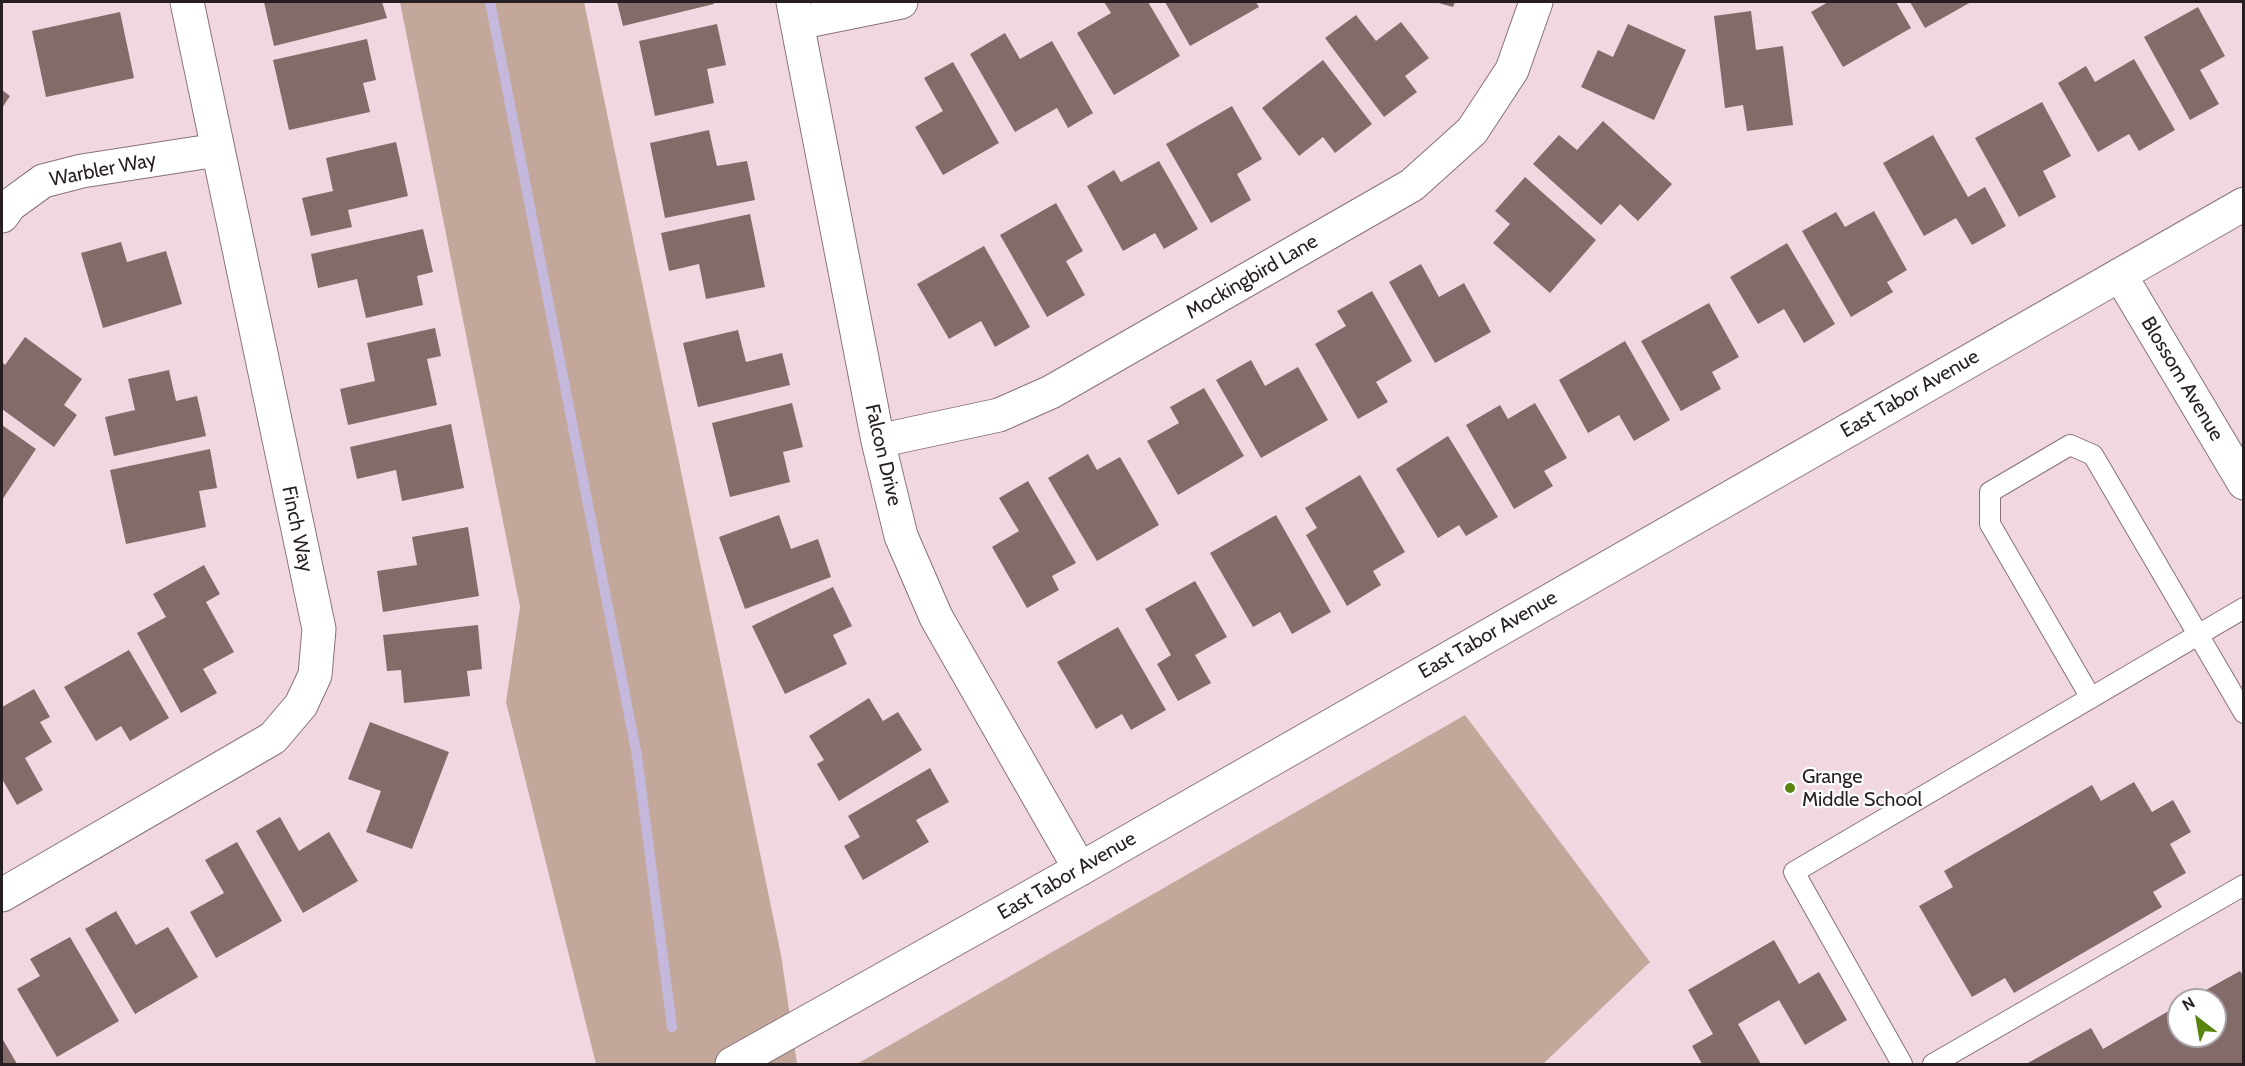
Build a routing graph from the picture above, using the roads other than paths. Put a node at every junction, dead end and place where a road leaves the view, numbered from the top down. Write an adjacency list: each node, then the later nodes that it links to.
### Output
1 (187, 2): 5 (street, Finch Way)
2 (901, 2): 4 (street)
3 (1536, 2): 9 (street, Mockingbird Lane)
4 (795, 12): 9 (street, Falcon Drive)
5 (217, 150): 7 (street, Warbler Way); 17 (street, Finch Way)
6 (2244, 204): 8 (street, East Tabor Avenue)
7 (2, 216)
8 (2120, 275): 10 (street, Blossom Avenue); 15 (street, East Tabor Avenue)
9 (878, 441): 15 (street, Falcon Drive)
10 (2244, 483)
11 (2244, 608): 12 (lane)
12 (2198, 635): 13 (lane); 13 (lane); 14 (lane)
13 (2091, 698): 19 (lane)
14 (2244, 713)
15 (1080, 869): 18 (street, East Tabor Avenue)
16 (2244, 885): 20 (lane)
17 (2, 895)
18 (732, 1065)
19 (1902, 1065)
20 (1933, 1065)

